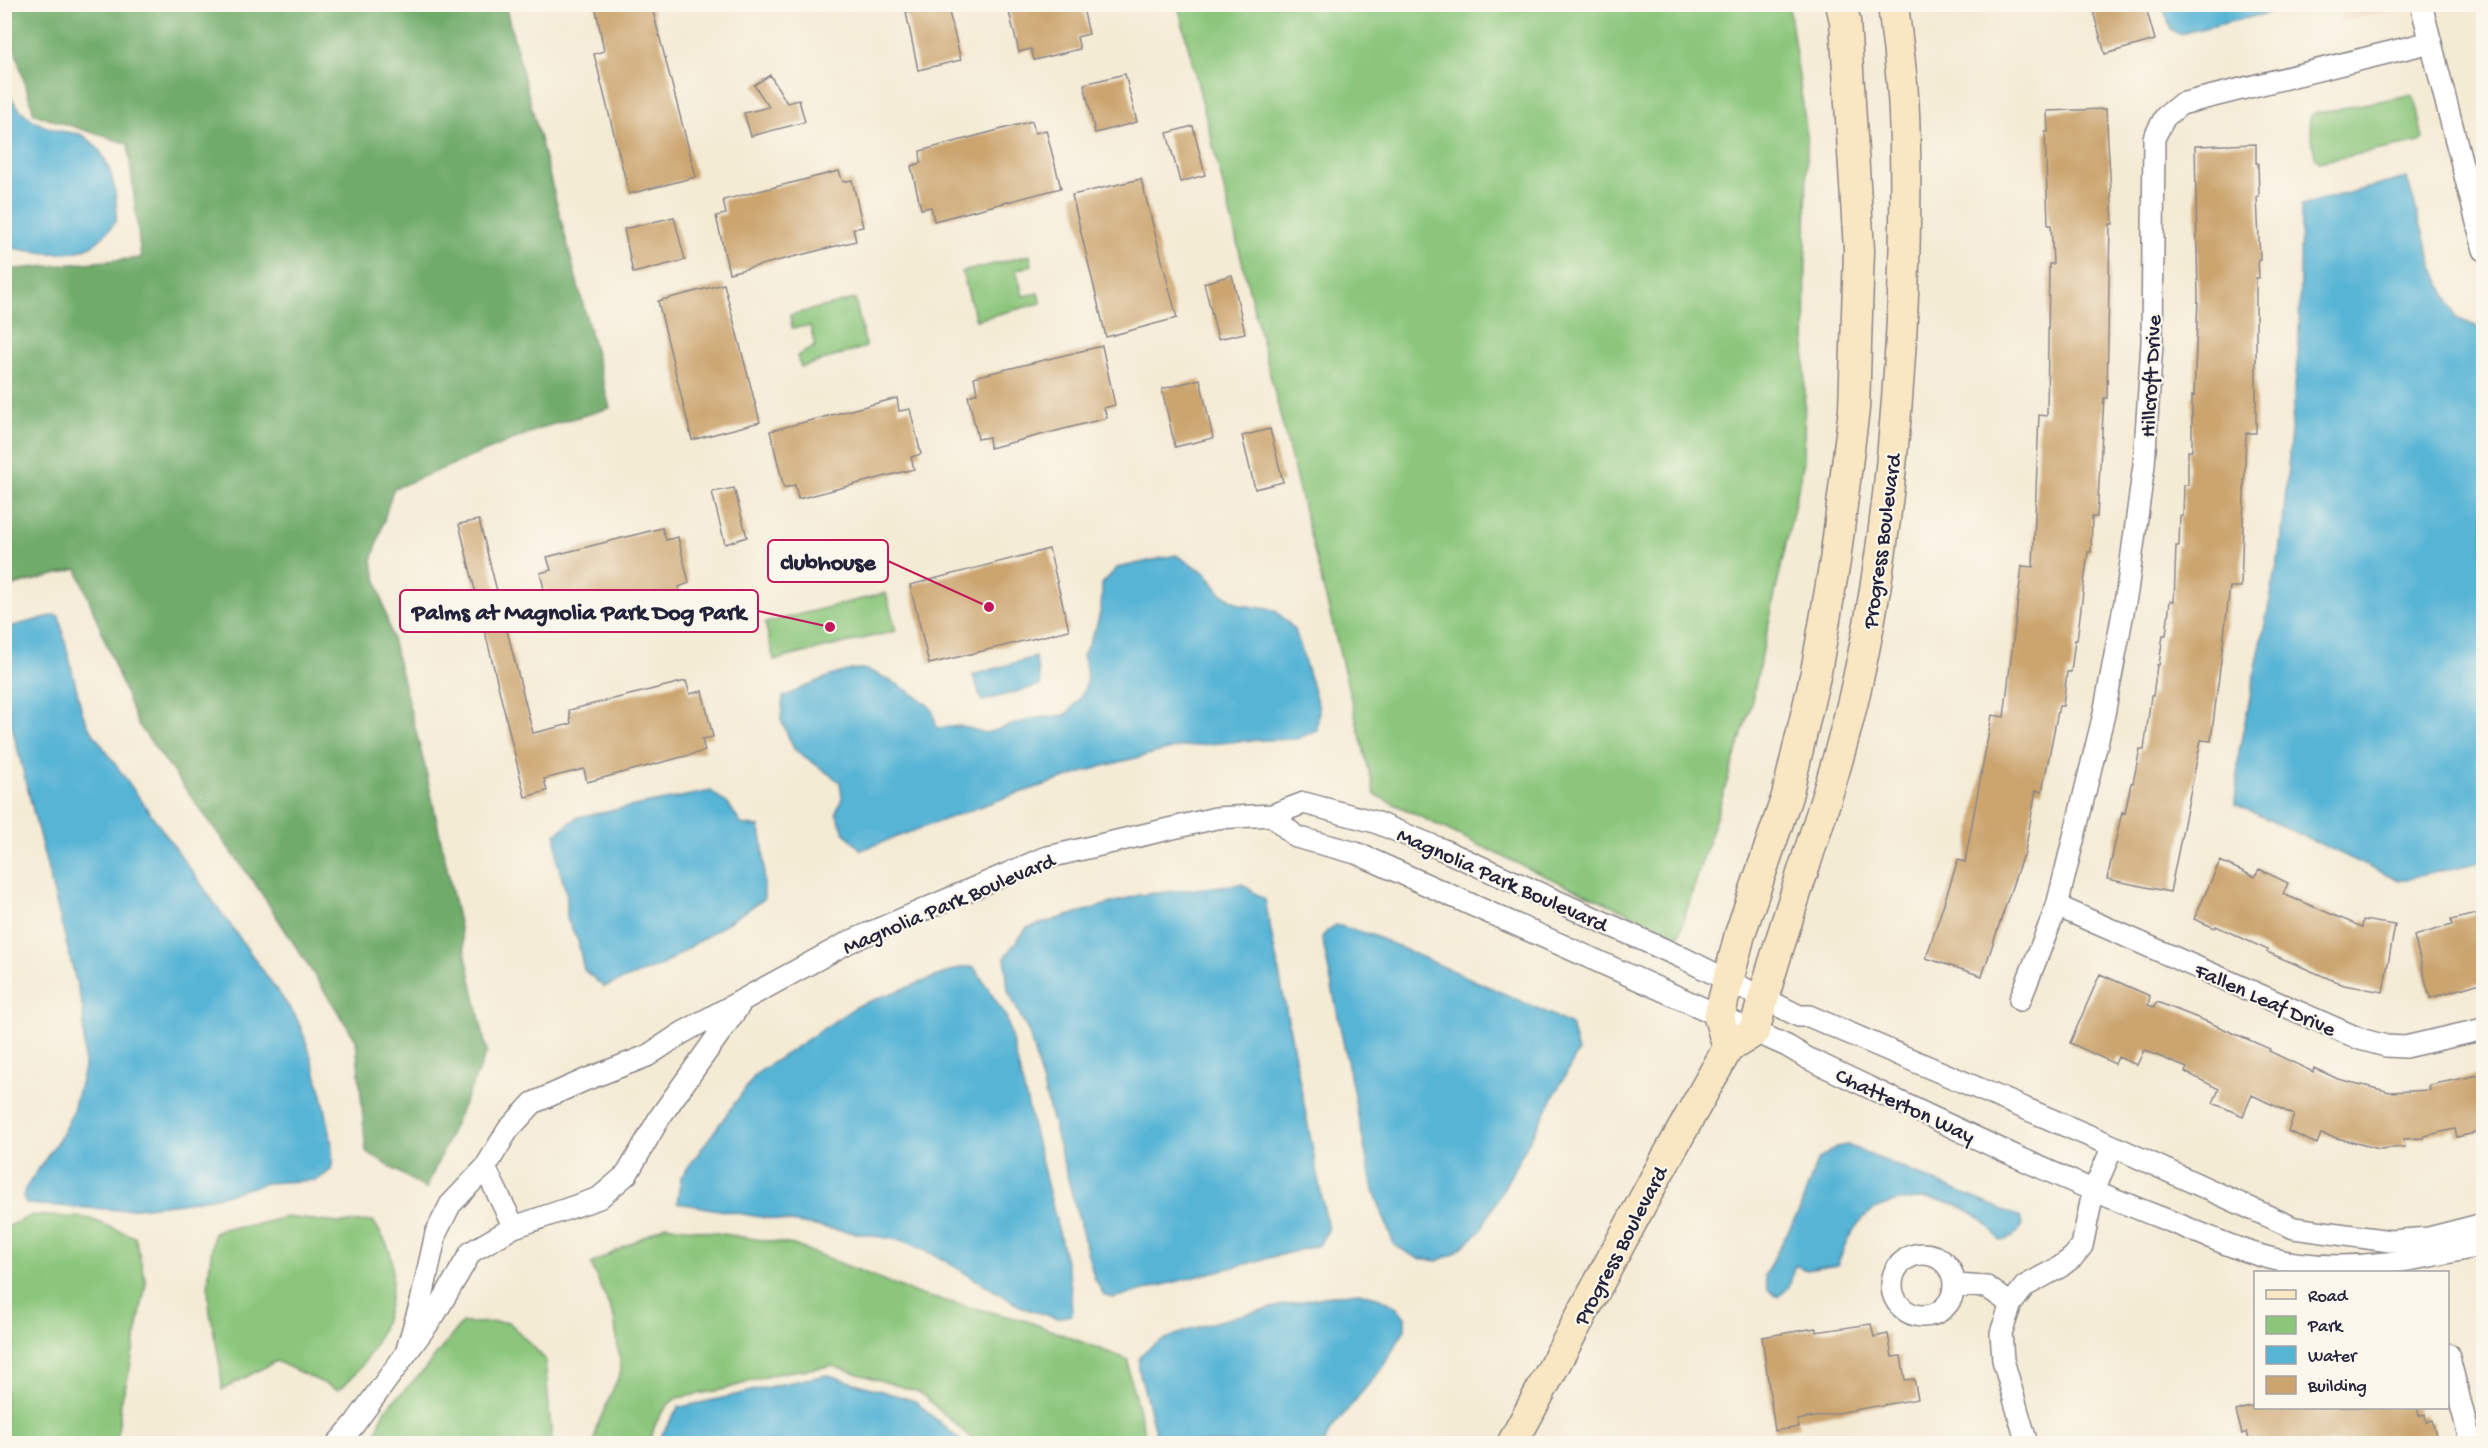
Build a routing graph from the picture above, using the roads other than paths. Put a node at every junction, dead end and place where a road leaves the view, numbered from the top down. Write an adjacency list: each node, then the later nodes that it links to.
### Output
1 (1841, 4): 8 (main road, Progress Boulevard)
2 (1893, 4): 9 (main road, Progress Boulevard)
3 (2421, 4): 4 (street)
4 (2431, 42): 5 (street); 7 (street, Hillcroft Drive)
5 (2484, 250)
6 (1272, 815): 8 (street, Magnolia Park Boulevard); 11 (street, Magnolia Park Boulevard); 12 (street, Magnolia Park Boulevard)
7 (2057, 906): 10 (street, Hillcroft Drive); 13 (street, Fallen Leaf Drive)
8 (1728, 980): 9 (street, Magnolia Park Boulevard); 12 (main road, Progress Boulevard)
9 (1762, 998): 14 (main road, Progress Boulevard); 16 (street, Chatterton Way)
10 (2020, 1000)
11 (741, 1003): 17 (street, Magnolia Park Boulevard); 20 (street, Magnolia Park Boulevard)
12 (1719, 1017): 14 (street, Chatterton Way); 15 (main road, Progress Boulevard)
13 (2484, 1029)
14 (1754, 1032): 15 (main road, Progress Boulevard); 18 (street, Chatterton Way)
15 (1728, 1048): 27 (main road, Progress Boulevard)
16 (2113, 1146): 18 (street); 19 (street, Chatterton Way)
17 (486, 1168): 20 (street); 24 (street, Magnolia Park Boulevard)
18 (2093, 1192): 21 (street, Chatterton Way); 23 (street)
19 (2484, 1224)
20 (514, 1227): 24 (street, Magnolia Park Boulevard)
21 (2484, 1245)
22 (1954, 1285): 23 (street)
23 (2011, 1304): 28 (street)
24 (406, 1353): 26 (street, Magnolia Park Boulevard)
25 (2449, 1358): 29 (street)
26 (337, 1443)
27 (1512, 1443)
28 (2026, 1443)
29 (2471, 1443)

